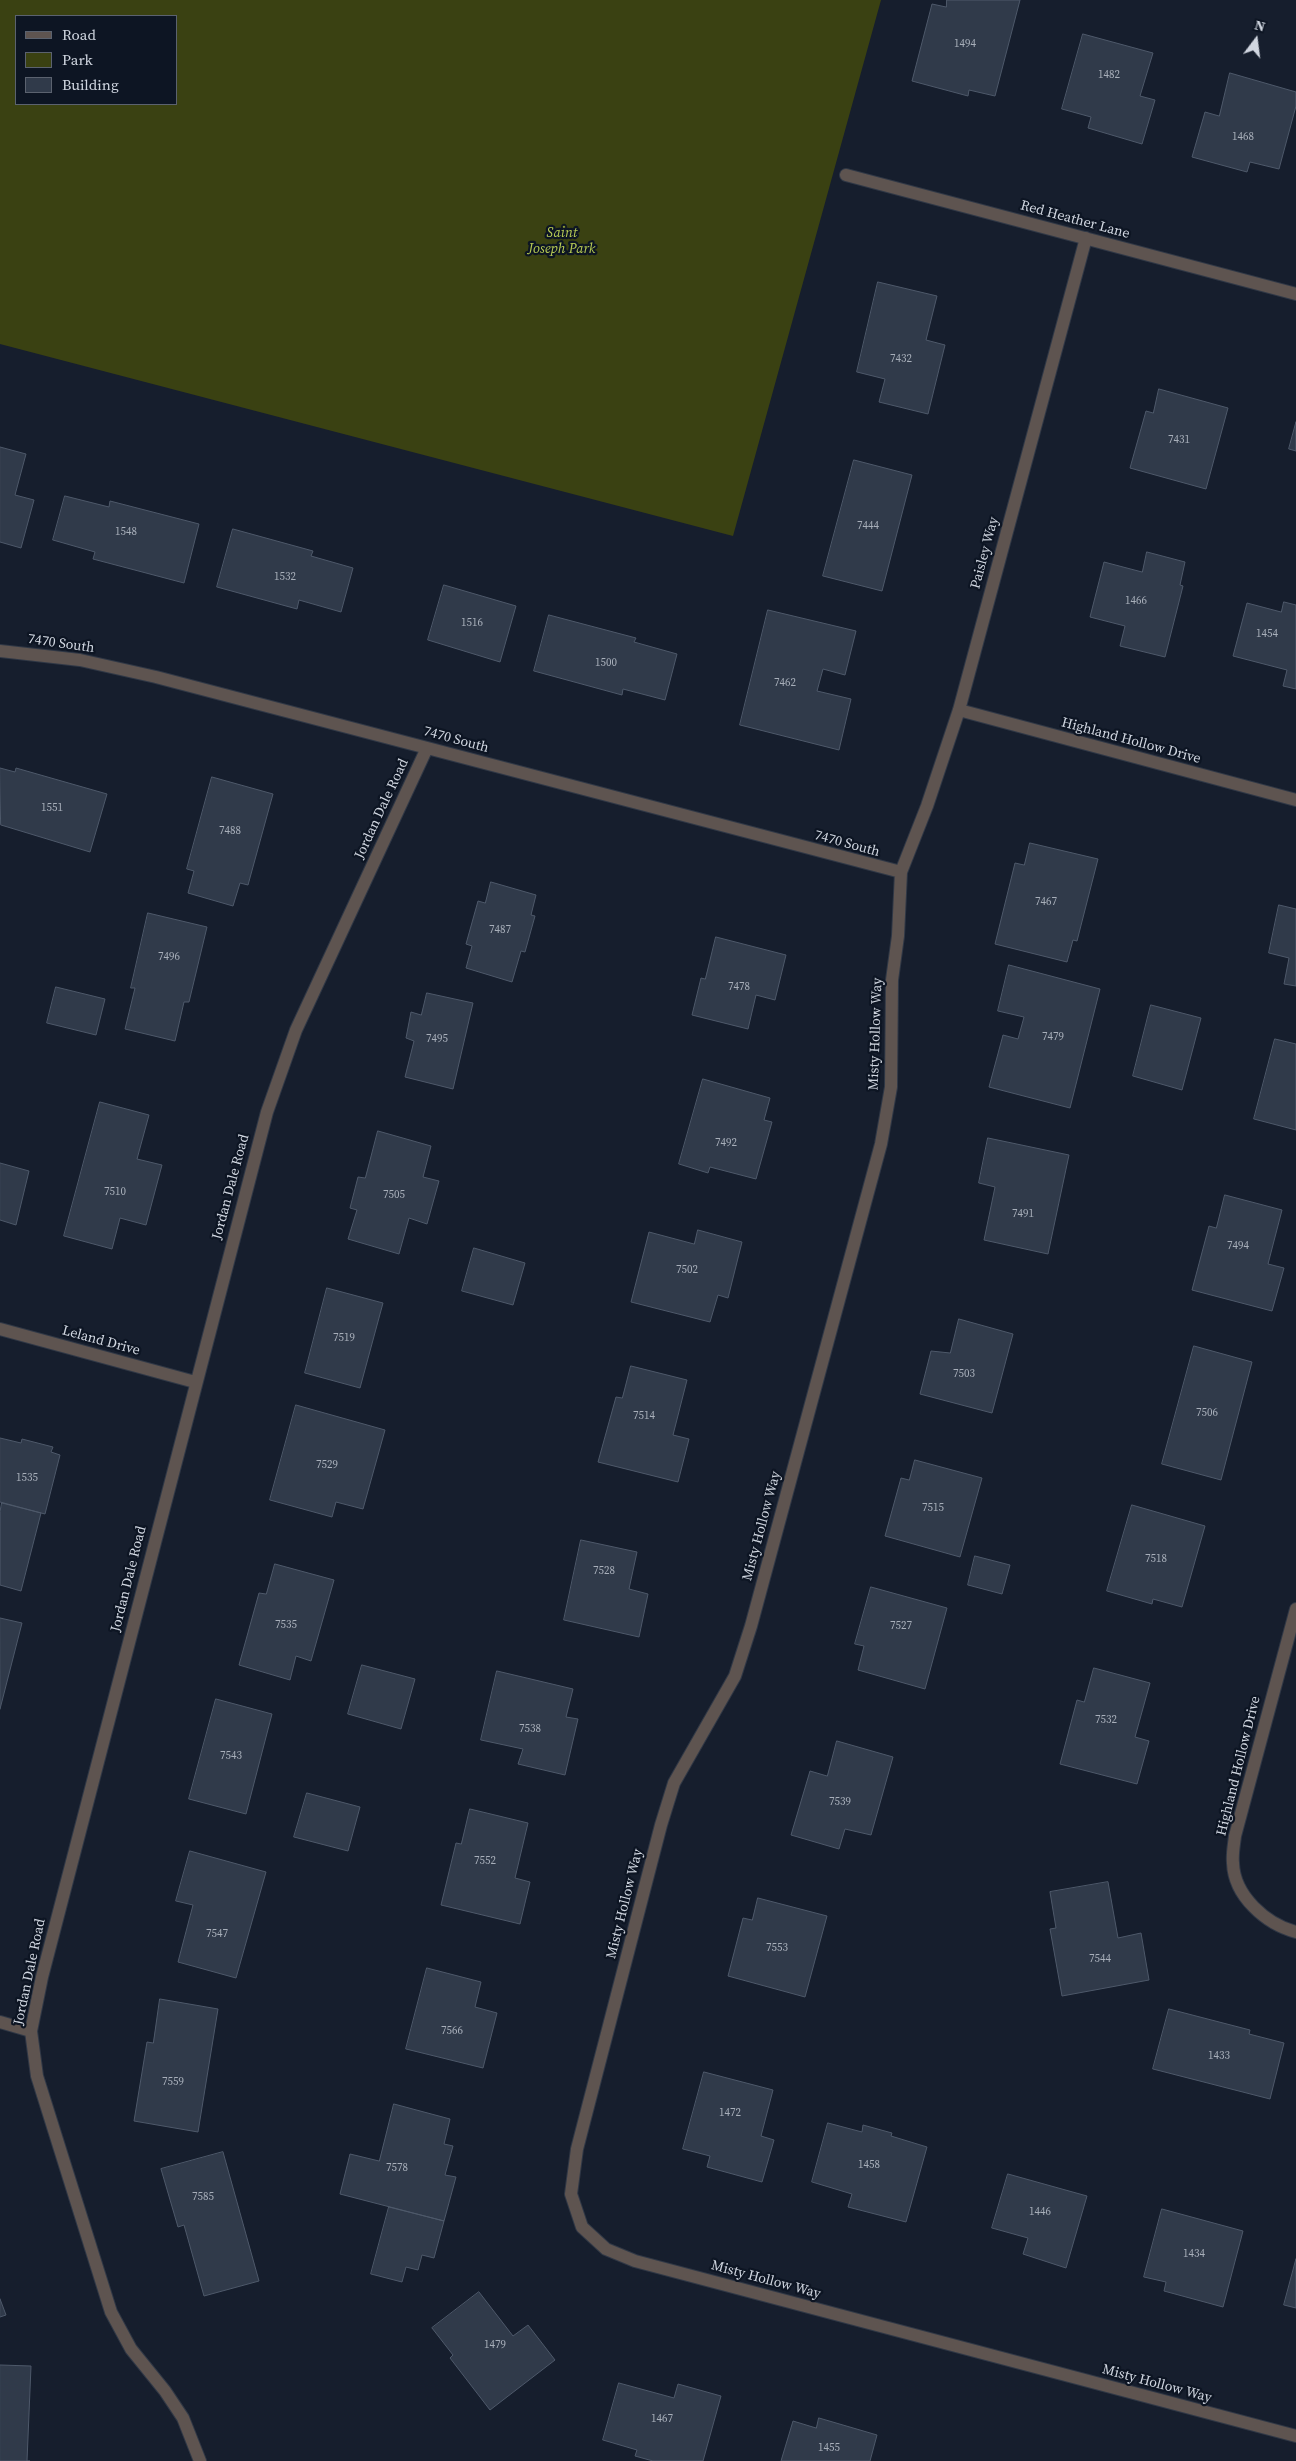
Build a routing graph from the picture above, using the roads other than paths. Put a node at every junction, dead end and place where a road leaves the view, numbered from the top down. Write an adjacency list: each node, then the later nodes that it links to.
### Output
1 (846, 175): 2 (street, Red Heather Lane)
2 (1086, 238): 3 (street, Red Heather Lane); 5 (street, Paisley Way)
3 (1296, 294)
4 (0, 651): 6 (street, 7470 South)
5 (959, 710): 7 (street, Highland Hollow Drive); 8 (street, Paisley Way)
6 (427, 748): 8 (street, 7470 South); 10 (street, Jordan Dale Road)
7 (1296, 800)
8 (901, 872): 15 (street, Misty Hollow Way)
9 (0, 1329): 10 (street, Leland Drive)
10 (195, 1382): 14 (street, Jordan Dale Road)
11 (1296, 1609): 12 (street, Highland Hollow Drive)
12 (1296, 1932)
13 (0, 2022): 14 (street)
14 (31, 2031): 16 (street, Jordan Dale Road)
15 (1296, 2436)
16 (200, 2461)

